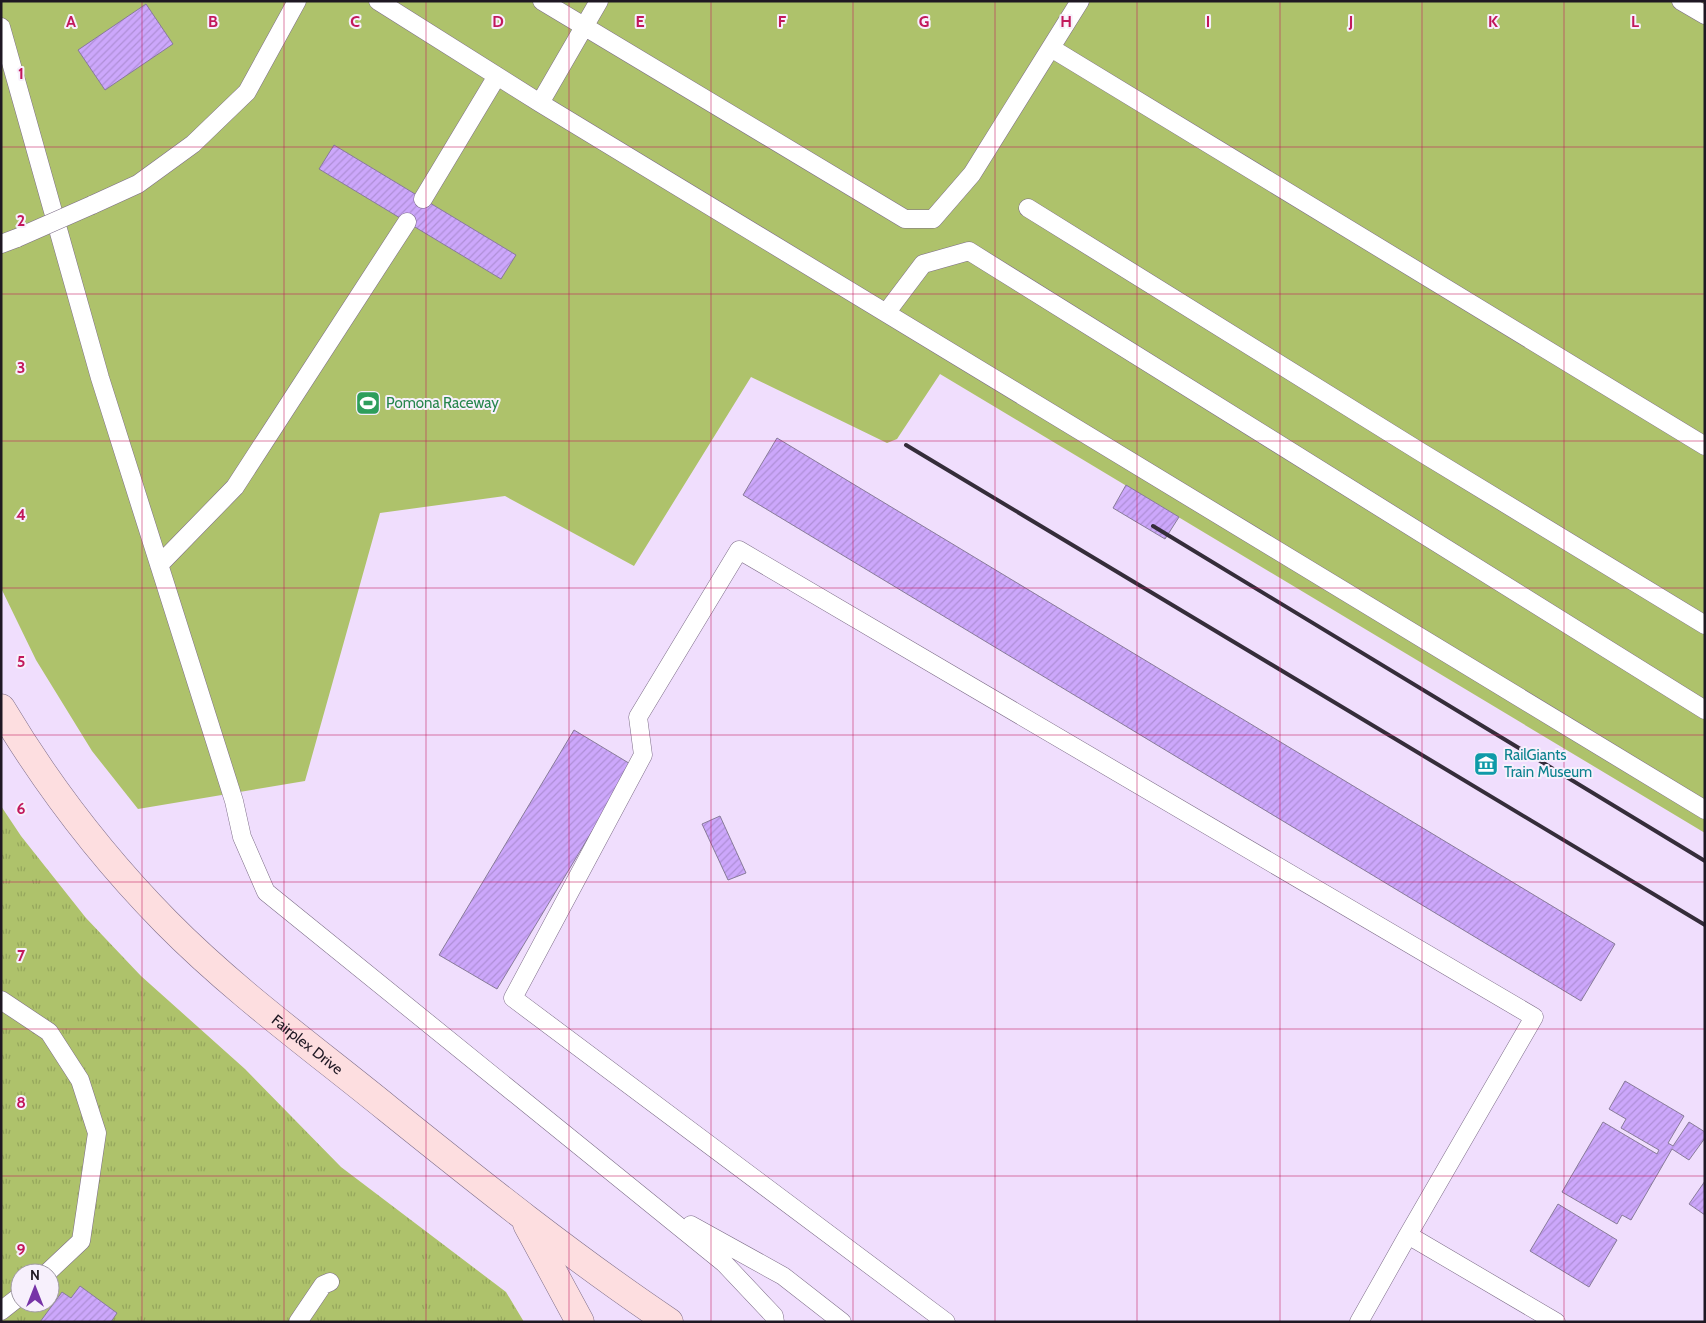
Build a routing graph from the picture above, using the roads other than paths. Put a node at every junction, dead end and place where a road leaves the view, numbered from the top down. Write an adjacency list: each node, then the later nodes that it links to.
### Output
1 (297, 1): 16 (lane, bridge)
2 (378, 1): 11 (lane)
3 (542, 1): 8 (lane)
4 (599, 1): 8 (lane)
5 (1080, 1): 10 (lane)
6 (1681, 1): 7 (lane)
7 (1705, 15)
8 (584, 26): 10 (lane); 12 (lane)
9 (1, 27): 19 (lane)
10 (1051, 48): 18 (lane)
11 (497, 76): 12 (lane); 13 (lane)
12 (540, 103): 17 (lane)
13 (423, 199)
14 (1028, 208): 20 (lane)
15 (407, 222): 19 (lane)
16 (9, 241)
17 (886, 313): 22 (lane); 23 (lane)
18 (1705, 446)
19 (159, 565): 25 (lane)
20 (1705, 625)
21 (1, 708): 26 (street, Fairplex Drive)
22 (1705, 710)
23 (1705, 810)
24 (1, 1000): 28 (lane)
25 (652, 1203): 33 (lane); 34 (lane)
26 (524, 1218): 31 (street); 32 (street, Fairplex Drive)
27 (1408, 1235): 35 (lane); 36 (lane); 37 (lane)
28 (58, 1263)
29 (330, 1282): 30 (lane)
30 (298, 1322)
31 (580, 1322)
32 (670, 1322)
33 (775, 1322)
34 (842, 1322)
35 (946, 1322)
36 (1359, 1322)
37 (1556, 1322)

